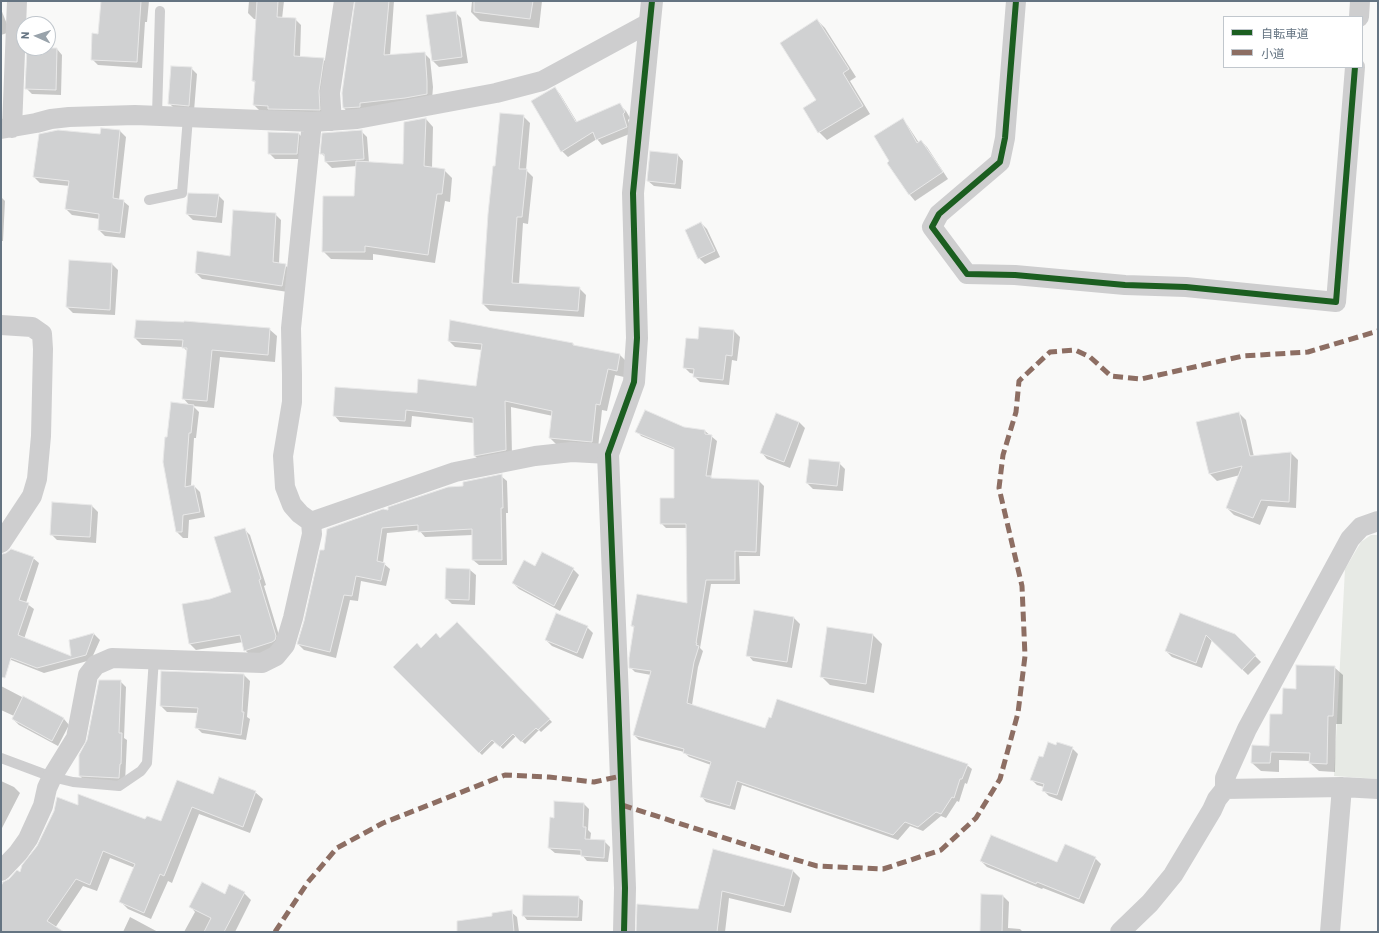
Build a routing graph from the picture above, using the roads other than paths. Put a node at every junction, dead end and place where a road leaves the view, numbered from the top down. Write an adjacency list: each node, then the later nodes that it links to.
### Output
1 (17, 1): 14 (street)
2 (344, 1): 12 (street)
3 (652, 1): 8 (street)
4 (1016, 1): 9 (street)
5 (1360, 1): 7 (street)
6 (160, 11): 10 (lane)
7 (1359, 16)
8 (649, 22): 12 (street); 17 (street)
9 (1355, 68)
10 (157, 115): 11 (street); 14 (street)
11 (188, 117): 13 (street); 15 (lane)
12 (332, 121): 13 (street)
13 (312, 122): 19 (street)
14 (7, 128)
15 (149, 200)
16 (1, 325): 20 (street)
17 (608, 454): 19 (street); 28 (street)
18 (1378, 521): 25 (street)
19 (311, 522): 21 (street)
20 (1, 543)
21 (154, 658): 23 (street); 23 (lane)
22 (1, 758): 23 (lane)
23 (52, 777): 27 (street)
24 (1342, 787): 25 (street); 26 (street); 30 (street)
25 (1225, 789): 29 (street)
26 (1378, 789)
27 (2, 870)
28 (624, 932)
29 (1120, 932)
30 (1330, 932)

